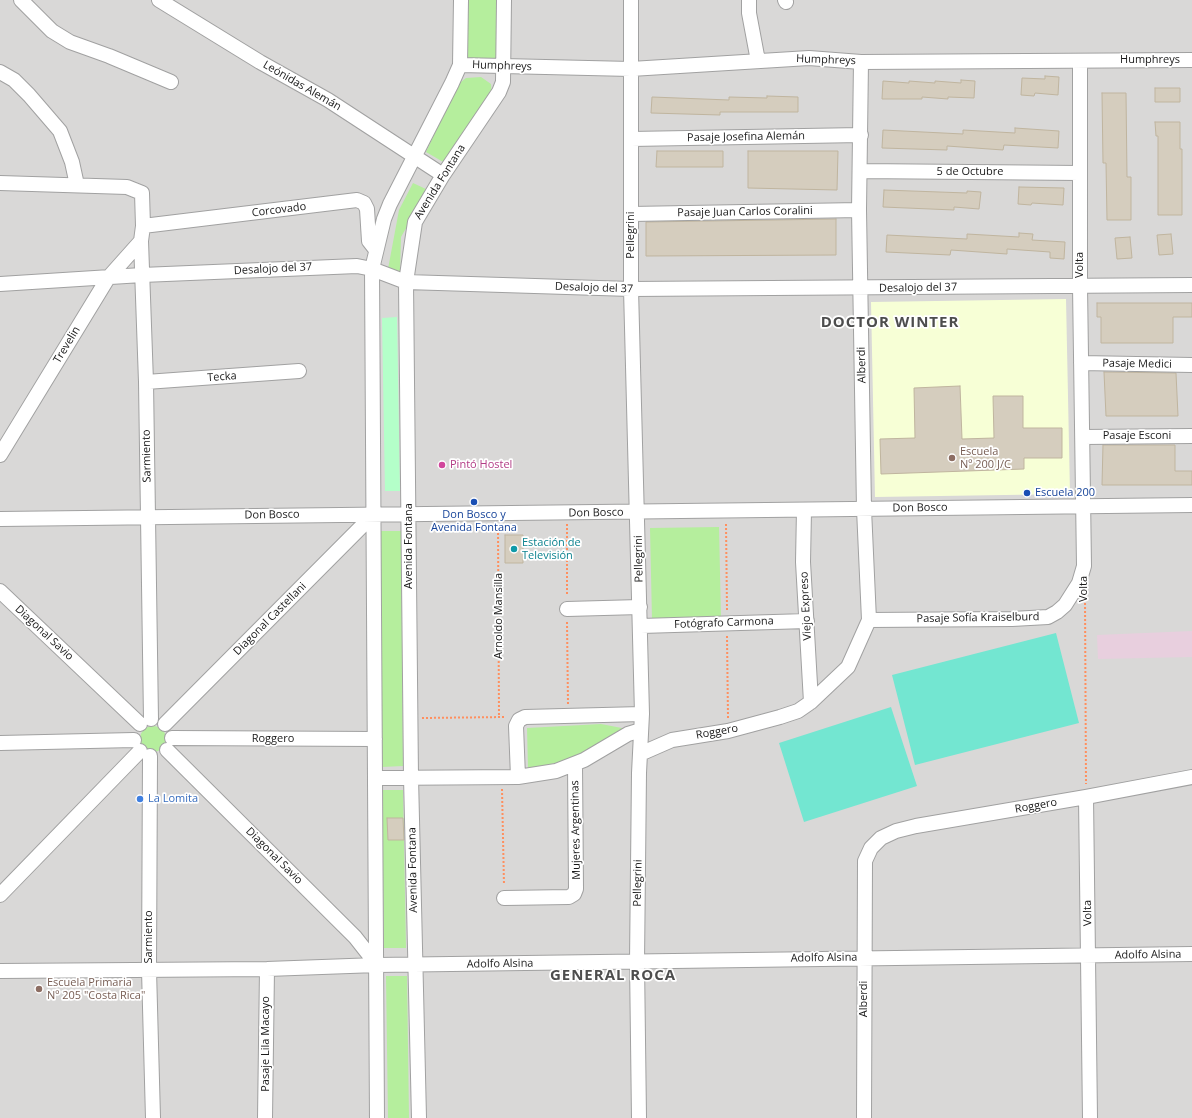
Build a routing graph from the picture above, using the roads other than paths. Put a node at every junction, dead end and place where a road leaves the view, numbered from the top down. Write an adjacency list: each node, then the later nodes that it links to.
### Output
1 (21, 0): 15 (street)
2 (159, 0): 18 (street, Leónidas Alemán)
3 (461, 0): 11 (street)
4 (504, 0): 12 (street, Avenida Fontana)
5 (631, 0): 13 (street, Pellegrini)
6 (749, 0): 8 (street)
7 (1192, 60): 9 (street, Humphreys)
8 (758, 61): 10 (street, Humphreys); 13 (street, Humphreys)
9 (1080, 61): 10 (street, Humphreys); 20 (street, Volta)
10 (861, 62): 16 (street, Alberdi)
11 (460, 65): 12 (street, Humphreys); 18 (street)
12 (503, 67): 13 (street, Humphreys); 21 (street, Avenida Fontana)
13 (631, 69): 17 (street, Pellegrini)
14 (0, 72): 23 (street)
15 (171, 82)
16 (861, 135): 17 (street, Pasaje Josefina Alemán); 19 (street, Alberdi)
17 (631, 139): 25 (street, Pellegrini)
18 (413, 156): 21 (street, Leónidas Alemán); 28 (street)
19 (860, 171): 20 (street, 5 de Octubre); 24 (street, Alberdi)
20 (1080, 173): 35 (street, Volta)
21 (443, 175): 32 (street, Avenida Fontana)
22 (0, 183): 23 (street)
23 (77, 185): 26 (street, Sarmiento)
24 (860, 210): 25 (street, Pasaje Juan Carlos Coralini); 36 (street, Alberdi)
25 (631, 214): 37 (street, Pellegrini)
26 (143, 226): 27 (street, Sarmiento); 28 (street, Corcovado)
27 (141, 240): 30 (street, Sarmiento); 31 (street, Trevelin)
28 (376, 250): 29 (street)
29 (372, 269): 30 (street, Desalojo del 37); 32 (street, Desalojo del 37); 50 (street)
30 (142, 275): 31 (street, Desalojo del 37); 41 (street, Sarmiento)
31 (108, 278): 33 (street, Desalojo del 37); 44 (street, Trevelin)
32 (406, 282): 37 (street, Desalojo del 37); 51 (street, Avenida Fontana)
33 (0, 284)
34 (1192, 285): 35 (street, Desalojo del 37)
35 (1080, 286): 36 (street, Desalojo del 37); 38 (street, Volta)
36 (861, 288): 37 (street, Desalojo del 37); 47 (street, Alberdi)
37 (631, 289): 49 (street, Pellegrini)
38 (1081, 363): 39 (street, Pasaje Medici); 43 (street, Volta)
39 (1192, 365)
40 (299, 371): 41 (street, Tecka)
41 (146, 382): 52 (street, Sarmiento)
42 (1192, 436): 43 (street, Pasaje Esconi)
43 (1083, 437): 46 (street, Volta)
44 (0, 455)
45 (1192, 505): 46 (street, Don Bosco)
46 (1084, 506): 47 (street, Don Bosco); 54 (street, Volta)
47 (864, 509): 48 (street, Don Bosco); 58 (street, Alberdi)
48 (804, 510): 49 (street, Don Bosco); 59 (street, Viejo Expreso)
49 (638, 512): 51 (street, Don Bosco); 56 (street, Pellegrini)
50 (374, 514): 51 (street, Don Bosco); 52 (street, Don Bosco); 64 (street, Diagonal Castellani); 66 (street)
51 (409, 515): 72 (street, Avenida Fontana)
52 (148, 517): 53 (street, Don Bosco); 63 (street, Sarmiento)
53 (0, 519)
54 (1084, 566): 58 (street, Pasaje Sofía Kraiselburd)
55 (0, 591): 63 (street, Diagonal Savio)
56 (640, 607): 57 (street); 60 (street, Pellegrini)
57 (567, 609)
58 (869, 620): 61 (street, Roggero)
59 (807, 621): 60 (street, Fotógrafo Carmona); 61 (street, Viejo Expreso)
60 (640, 626): 62 (street, Pellegrini)
61 (811, 702): 70 (street, Roggero)
62 (642, 714): 65 (street, Pellegrini); 73 (street)
63 (145, 721): 64 (street); 69 (street)
64 (165, 724): 68 (street)
65 (641, 730): 70 (street, Pellegrini); 71 (street)
66 (375, 739): 68 (street, Roggero); 75 (street)
67 (0, 743): 69 (street)
68 (169, 744): 69 (street); 84 (street, Diagonal Savio)
69 (141, 749): 78 (street); 87 (street, Sarmiento)
70 (640, 754): 83 (street, Pellegrini)
71 (575, 764): 73 (street); 79 (street, Mujeres Argentinas)
72 (411, 777): 73 (street); 75 (street); 85 (street, Avenida Fontana)
73 (518, 777)
74 (1192, 777): 76 (street, Roggero)
75 (374, 778): 84 (street)
76 (1086, 798): 77 (street, Roggero); 81 (street, Volta)
77 (881, 838): 82 (street, Alberdi)
78 (0, 895)
79 (504, 898)
80 (1192, 954): 81 (street, Adolfo Alsina)
81 (1089, 955): 82 (street, Adolfo Alsina); 95 (street, Volta)
82 (864, 957): 83 (street, Adolfo Alsina); 94 (street, Alberdi)
83 (637, 962): 85 (street, Adolfo Alsina); 93 (street, Pellegrini)
84 (378, 965): 85 (street, Adolfo Alsina); 86 (street, Adolfo Alsina); 91 (street)
85 (416, 965): 92 (street, Avenida Fontana)
86 (267, 969): 87 (street, Adolfo Alsina); 90 (street, Pasaje Lila Macayo)
87 (149, 970): 88 (street, Adolfo Alsina); 89 (street, Sarmiento)
88 (0, 971)
89 (153, 1118)
90 (265, 1118)
91 (377, 1118)
92 (419, 1118)
93 (639, 1118)
94 (864, 1118)
95 (1090, 1118)

